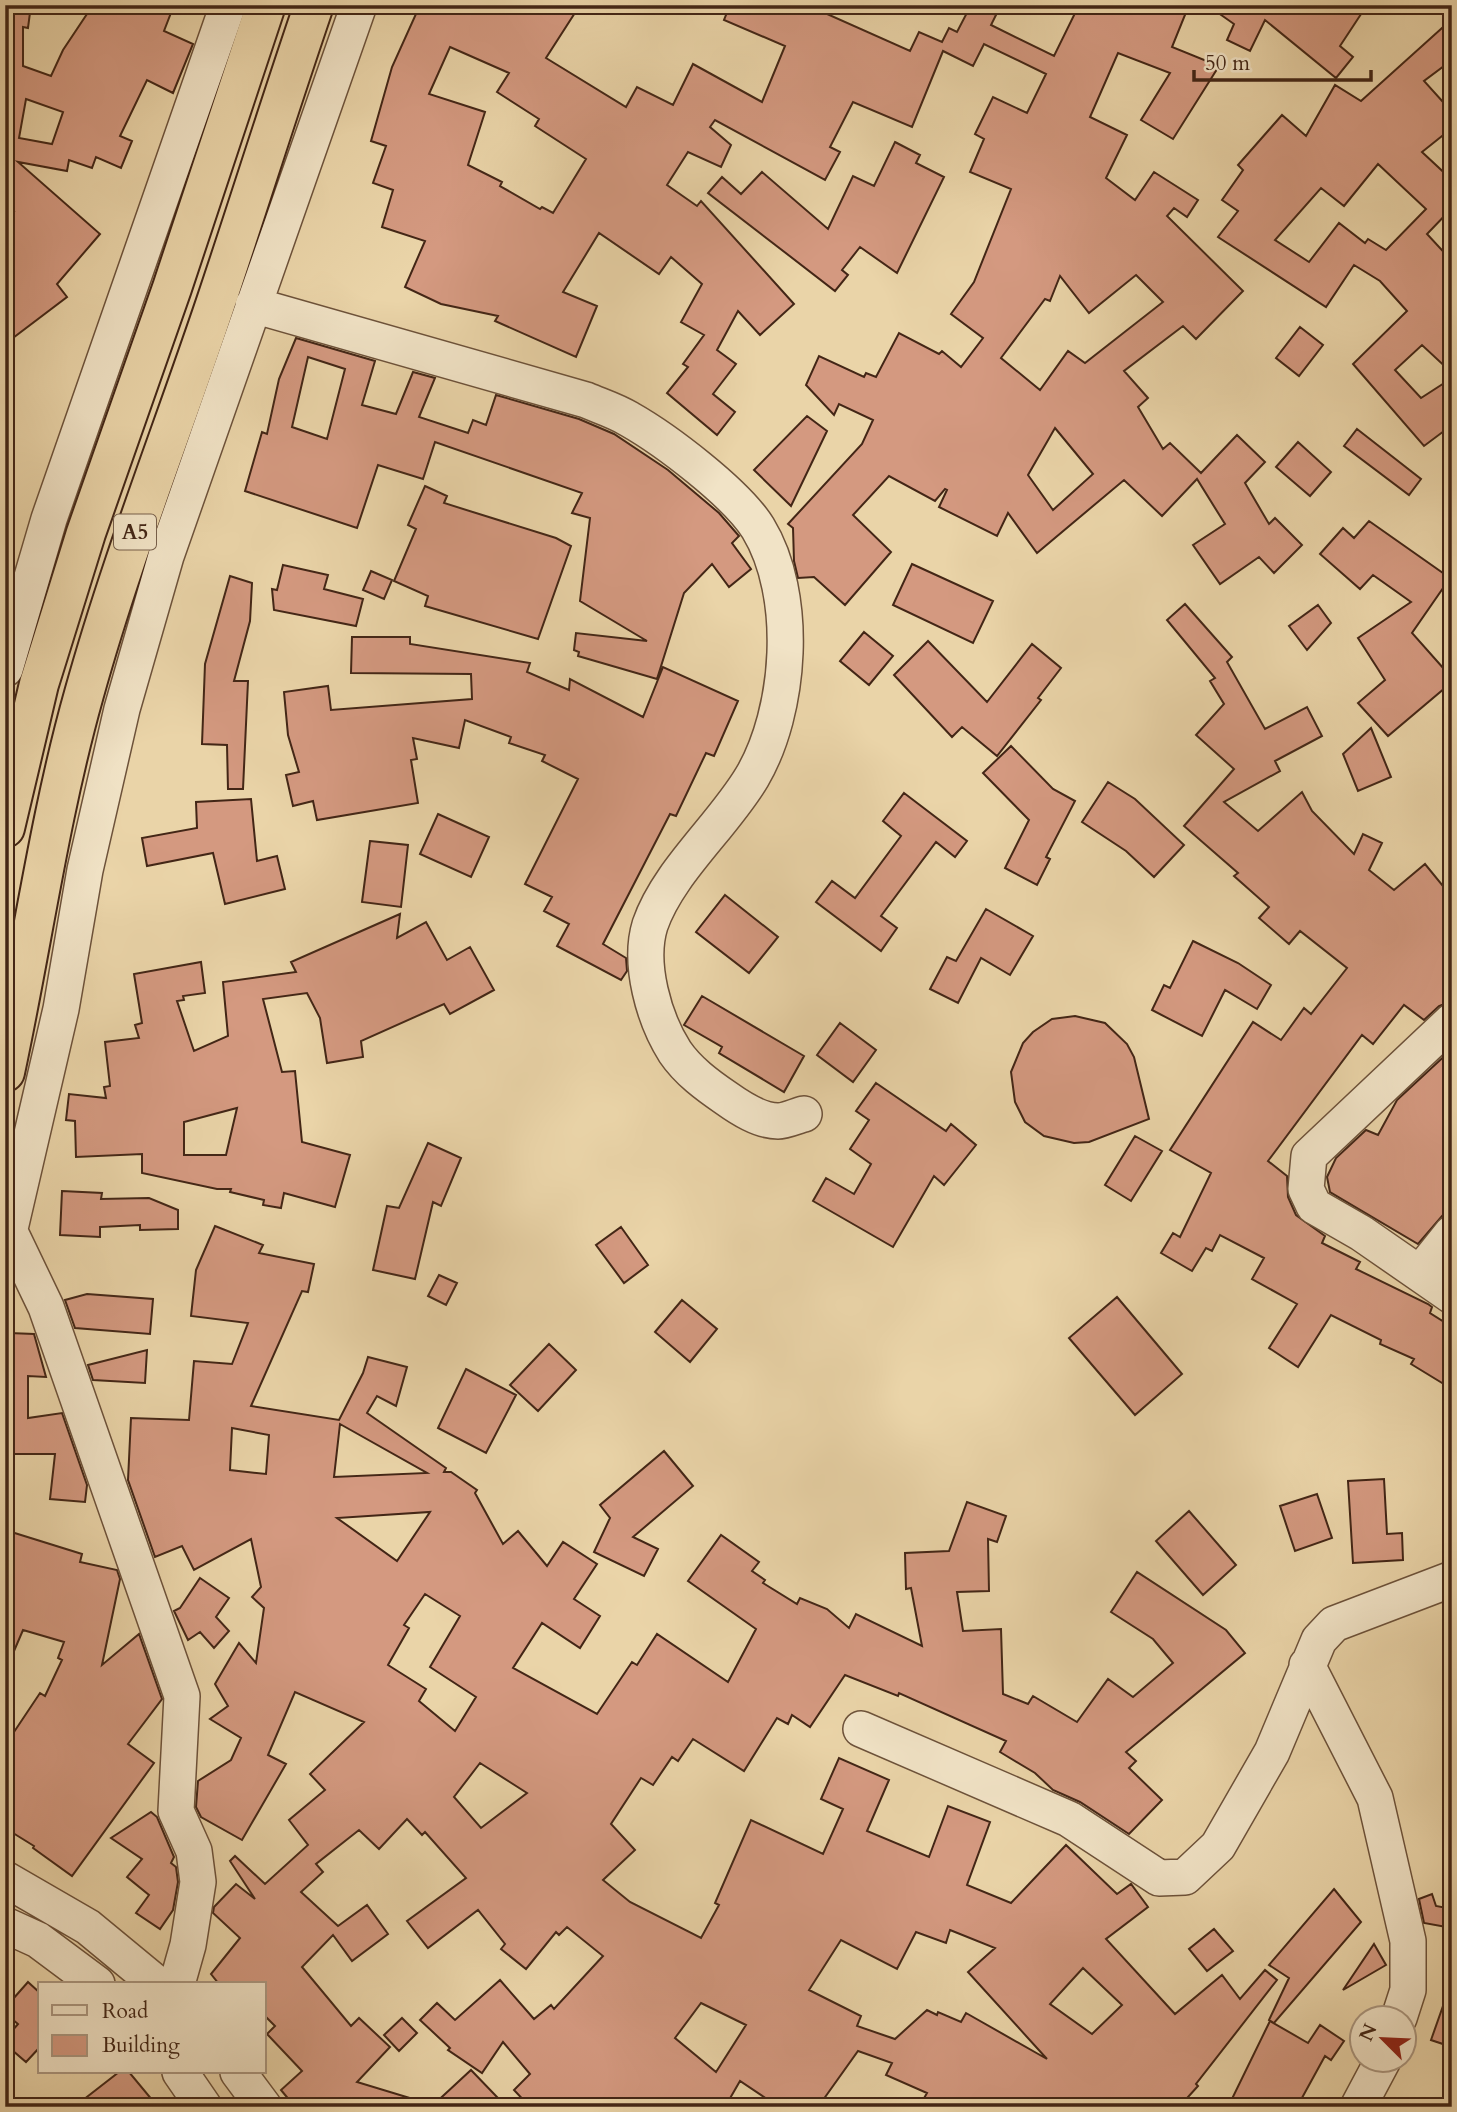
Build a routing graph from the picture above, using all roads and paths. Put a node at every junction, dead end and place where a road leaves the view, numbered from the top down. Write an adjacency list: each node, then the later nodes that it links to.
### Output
1 (228, 5): 6 (street)
2 (266, 5): 8 (highway, A5)
3 (314, 5): 10 (highway, A5)
4 (359, 5): 5 (street)
5 (253, 305): 11 (street); 13 (street)
6 (17, 593): 7 (street)
7 (5, 669)
8 (5, 828)
9 (1452, 1021): 14 (street)
10 (5, 1072)
11 (804, 1114)
12 (1452, 1233): 14 (street)
13 (8, 1241): 23 (street)
14 (1420, 1273): 15 (street)
15 (1452, 1296)
16 (1452, 1579): 17 (street)
17 (1307, 1665): 18 (street); 24 (street)
18 (861, 1729)
19 (5, 1879): 22 (street)
20 (5, 1925): 21 (street)
21 (94, 1982)
22 (155, 1982)
23 (178, 1982)
24 (1404, 2004)
25 (181, 2074): 28 (street)
26 (240, 2074): 29 (street)
27 (1375, 2074): 30 (street)
28 (204, 2107)
29 (264, 2107)
30 (1358, 2107)

